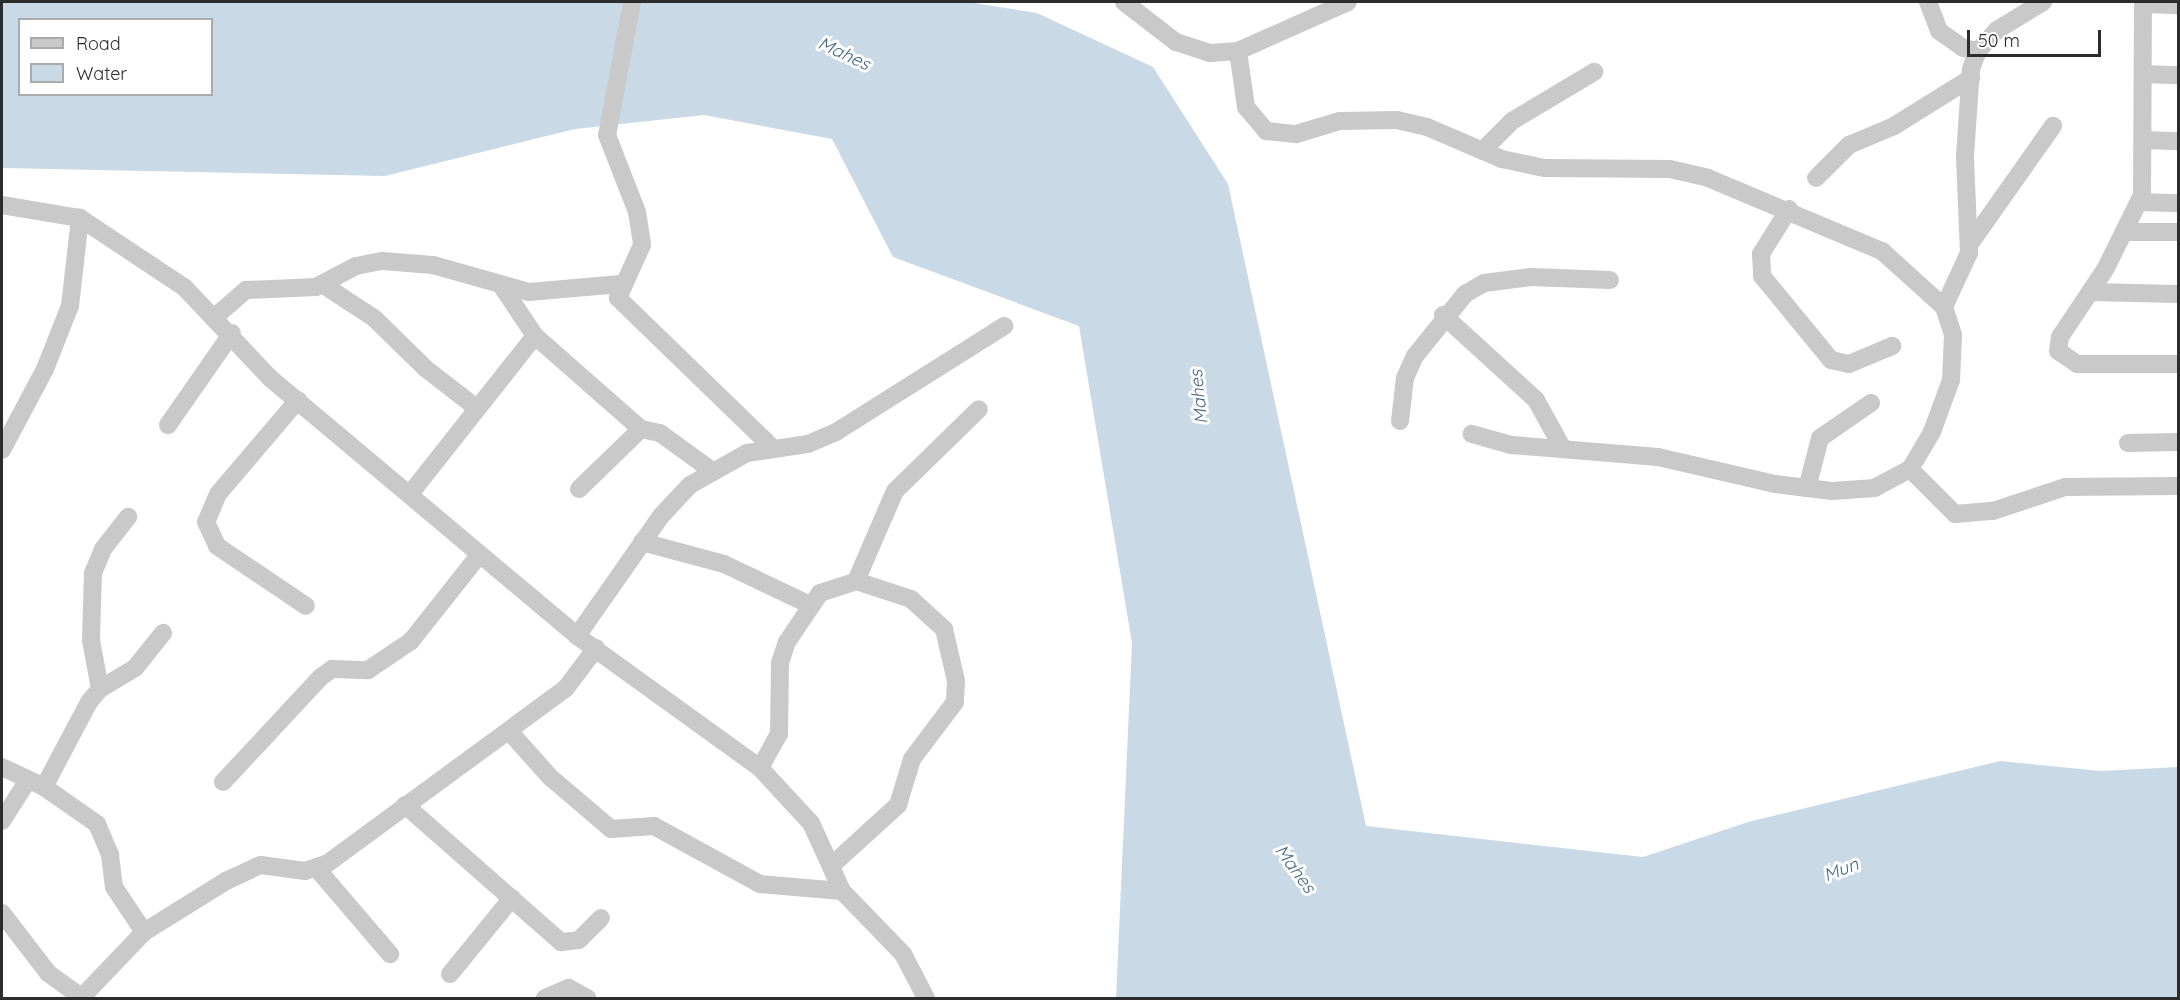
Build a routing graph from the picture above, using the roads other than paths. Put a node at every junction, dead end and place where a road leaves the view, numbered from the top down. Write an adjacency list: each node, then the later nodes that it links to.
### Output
1 (632, 2): 29 (street)
2 (1124, 2): 8 (street)
3 (1348, 2): 8 (street)
4 (1928, 2): 9 (street)
5 (2043, 2): 9 (street)
6 (2143, 3): 7 (street); 11 (street)
7 (2178, 5)
8 (1238, 51): 17 (street)
9 (1978, 51): 13 (street)
10 (1594, 72): 17 (street)
11 (2144, 74): 12 (street); 15 (street)
12 (2178, 75)
13 (1971, 78): 18 (street); 26 (street)
14 (2053, 126): 26 (street)
15 (2145, 140): 16 (street); 19 (street)
16 (2178, 141)
17 (1482, 151): 22 (street)
18 (1816, 178)
19 (2140, 202): 20 (street); 24 (street)
20 (2178, 203)
21 (2, 205): 23 (street)
22 (1788, 209): 33 (street); 39 (street)
23 (81, 218): 35 (street); 53 (street)
24 (2127, 232): 25 (street); 31 (street)
25 (2178, 232)
26 (1969, 245): 33 (street)
27 (1610, 280): 34 (street)
28 (322, 284): 30 (street); 35 (street); 43 (street)
29 (621, 284): 30 (street); 51 (street)
30 (502, 288): 38 (street)
31 (2090, 292): 32 (street); 40 (street)
32 (2178, 294)
33 (1944, 307): 54 (street)
34 (1443, 315): 45 (street); 52 (street)
35 (216, 316): 37 (street)
36 (1004, 326): 51 (street)
37 (232, 333): 41 (street); 46 (street)
38 (535, 336): 43 (street); 47 (street)
39 (1892, 346)
40 (2178, 364)
41 (298, 400): 59 (street); 65 (street)
42 (1871, 403): 57 (street)
43 (474, 406): 59 (street)
44 (979, 409): 63 (street)
45 (1400, 421)
46 (168, 425)
47 (641, 429): 55 (street); 58 (street)
48 (1472, 434): 52 (street)
49 (2178, 442): 50 (street)
50 (2128, 443)
51 (772, 447): 55 (street)
52 (1563, 449): 57 (street)
53 (2, 450)
54 (1910, 469): 56 (street); 57 (street)
55 (711, 470): 61 (street)
56 (2178, 486)
57 (1807, 488)
58 (579, 489)
59 (410, 494): 62 (street)
60 (128, 517): 69 (street)
61 (642, 542): 64 (street); 67 (street)
62 (480, 554): 67 (street); 73 (street)
63 (856, 581): 64 (street); 77 (street)
64 (810, 605): 72 (street)
65 (306, 606)
66 (163, 633): 69 (street)
67 (577, 636): 68 (street)
68 (596, 648): 70 (street); 72 (street)
69 (100, 689): 74 (street)
70 (509, 731): 75 (street); 79 (street)
71 (2, 767): 74 (street)
72 (760, 768): 77 (street)
73 (223, 782)
74 (36, 783): 76 (street); 83 (street)
75 (405, 805): 78 (street); 80 (street)
76 (2, 821)
77 (832, 865): 79 (street)
78 (318, 870): 83 (street); 84 (street)
79 (842, 891): 89 (street)
80 (512, 898): 82 (street); 85 (street)
81 (2, 913): 86 (street)
82 (602, 918)
83 (144, 932): 86 (street)
84 (390, 954)
85 (450, 974)
86 (81, 998)
87 (545, 999): 88 (street)
88 (587, 999)
89 (926, 999)

